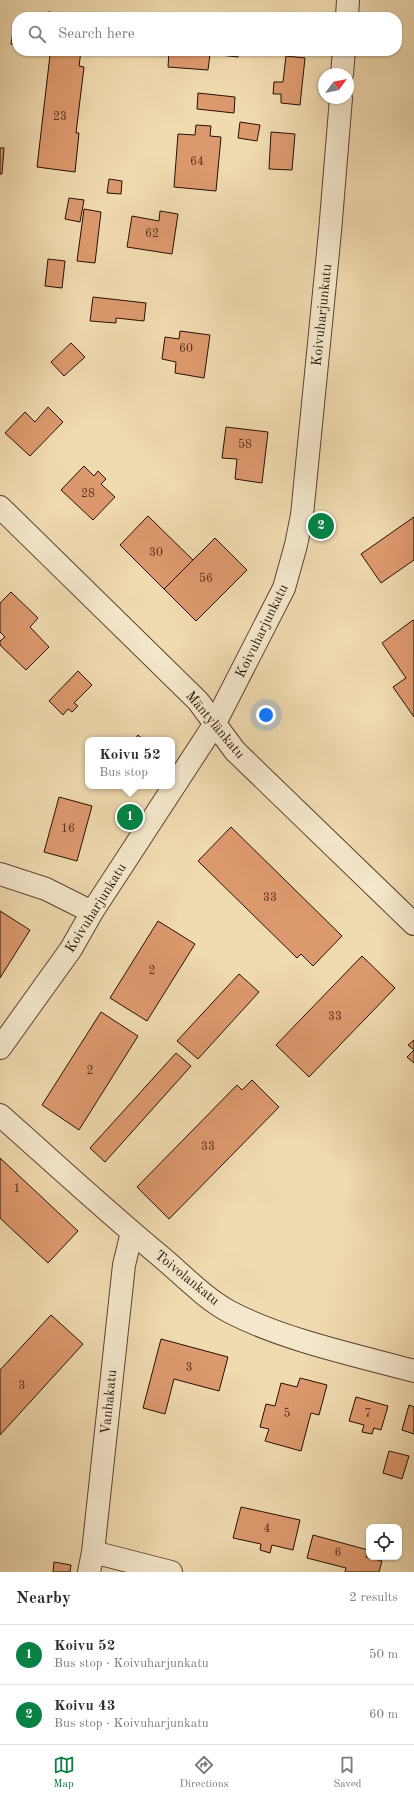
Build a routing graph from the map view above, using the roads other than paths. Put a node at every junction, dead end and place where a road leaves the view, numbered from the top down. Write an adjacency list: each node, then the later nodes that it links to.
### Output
1 (348, 0): 2 (street)
2 (347, 12)
3 (344, 56): 4 (street)
4 (343, 68)
5 (340, 104): 7 (street, Koivuharjunkatu)
6 (0, 508): 7 (street, Mäntylänkatu)
7 (214, 725): 8 (street, Koivuharjunkatu); 12 (street, Mäntylänkatu)
8 (175, 785)
9 (172, 789): 11 (street, Koivuharjunkatu)
10 (0, 874): 11 (street)
11 (92, 912): 13 (street, Koivuharjunkatu)
12 (414, 924)
13 (0, 1048)
14 (0, 1115): 15 (street, Toivolankatu)
15 (132, 1232): 16 (street, Toivolankatu); 17 (street, Vanhakatu)
16 (414, 1372)
17 (91, 1562): 18 (street)
18 (171, 1572)

